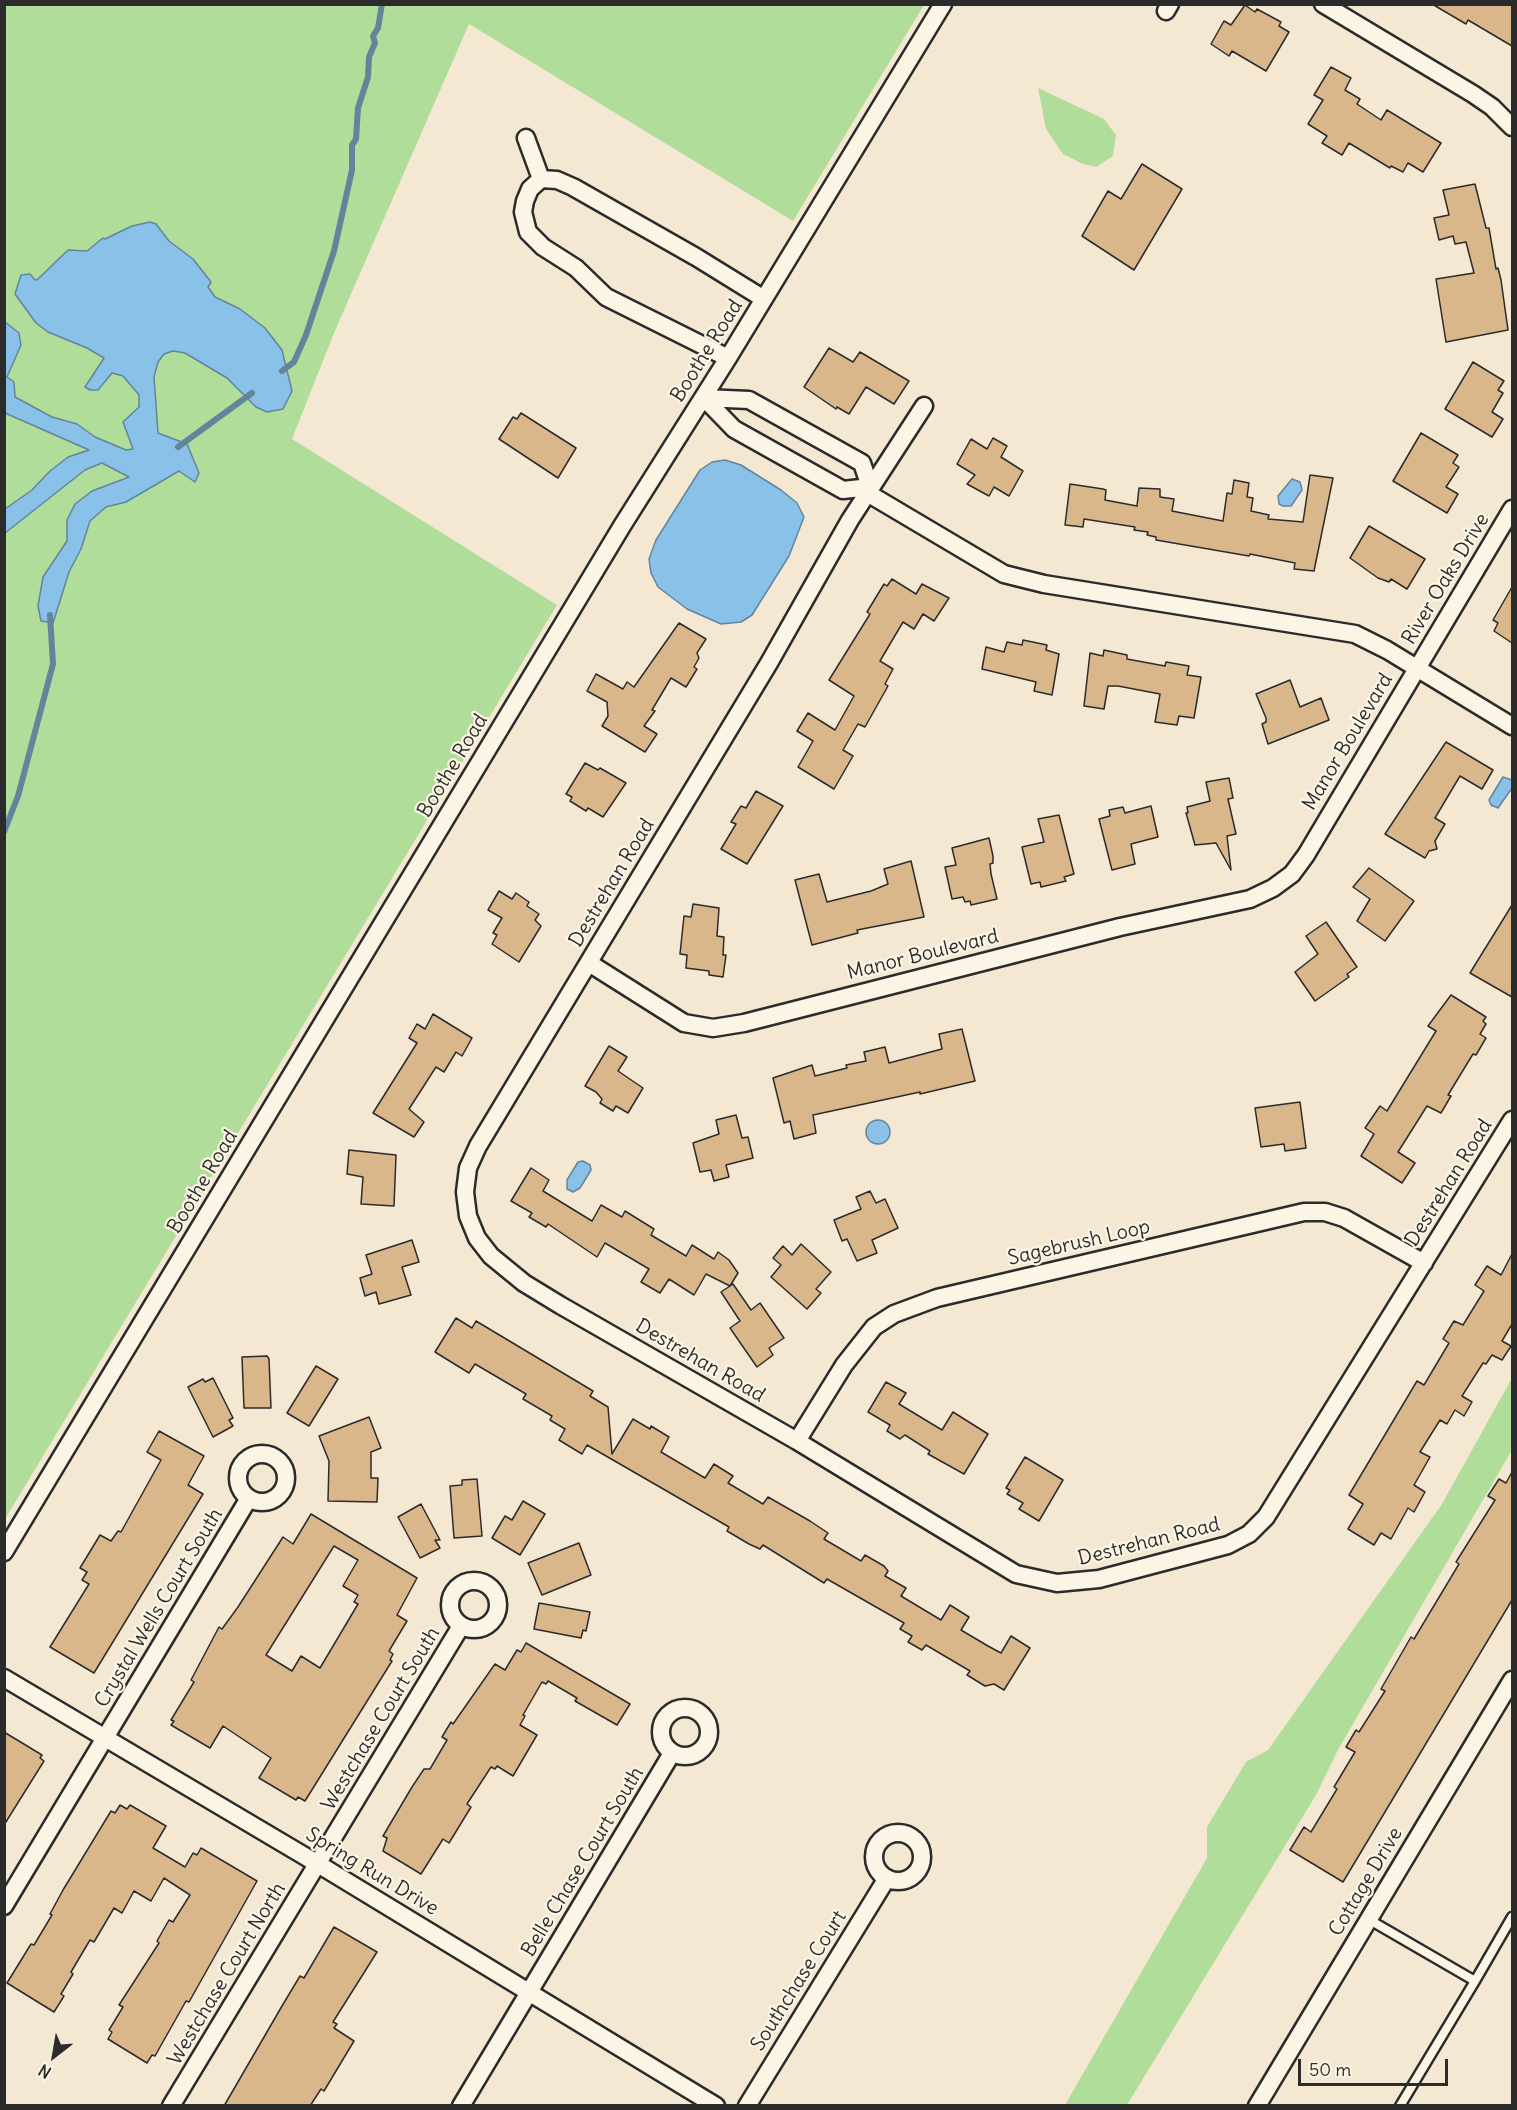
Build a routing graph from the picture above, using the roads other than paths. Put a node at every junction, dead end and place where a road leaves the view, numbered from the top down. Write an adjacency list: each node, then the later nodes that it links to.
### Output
1 (943, 4): 6 (street, Boothe Road)
2 (1323, 4): 3 (street)
3 (1512, 127)
4 (526, 138): 5 (street)
5 (541, 179): 6 (street); 7 (street)
6 (764, 299): 7 (street, Boothe Road)
7 (728, 358): 8 (street, Boothe Road)
8 (704, 398): 10 (street); 10 (street); 19 (street, Boothe Road)
9 (924, 406): 10 (street, Destrehan Road)
10 (869, 491): 12 (street, Manor Boulevard); 14 (street, Destrehan Road)
11 (1512, 509): 12 (street, River Oaks Drive)
12 (1417, 668): 13 (street, River Oaks Drive); 14 (street, Manor Boulevard)
13 (1512, 726)
14 (589, 963): 17 (street, Destrehan Road)
15 (1512, 1120): 16 (street, Destrehan Road)
16 (1424, 1263): 17 (street, Sagebrush Loop); 17 (street, Destrehan Road)
17 (797, 1441)
18 (249, 1498): 23 (street, Crystal Wells Court South)
19 (4, 1552)
20 (461, 1626): 25 (street, Westchase Court South)
21 (4, 1678): 23 (street, Spring Run Drive)
22 (1512, 1680): 29 (street, Cottage Drive)
23 (106, 1739): 25 (street, Spring Run Drive); 27 (street, Crystal Wells Court South)
24 (672, 1753): 31 (street, Belle Chase Court South)
25 (318, 1864): 31 (street, Spring Run Drive); 32 (street, Westchase Court North)
26 (887, 1878): 35 (street, Southchase Court)
27 (4, 1906)
28 (1512, 1917): 30 (lane)
29 (1368, 1919): 30 (lane); 36 (street, Cottage Drive)
30 (1475, 1982): 37 (lane)
31 (530, 1992): 33 (street, Belle Chase Court South); 34 (street, Spring Run Drive)
32 (171, 2106)
33 (460, 2106)
34 (716, 2106)
35 (747, 2106)
36 (1257, 2106)
37 (1400, 2106)

